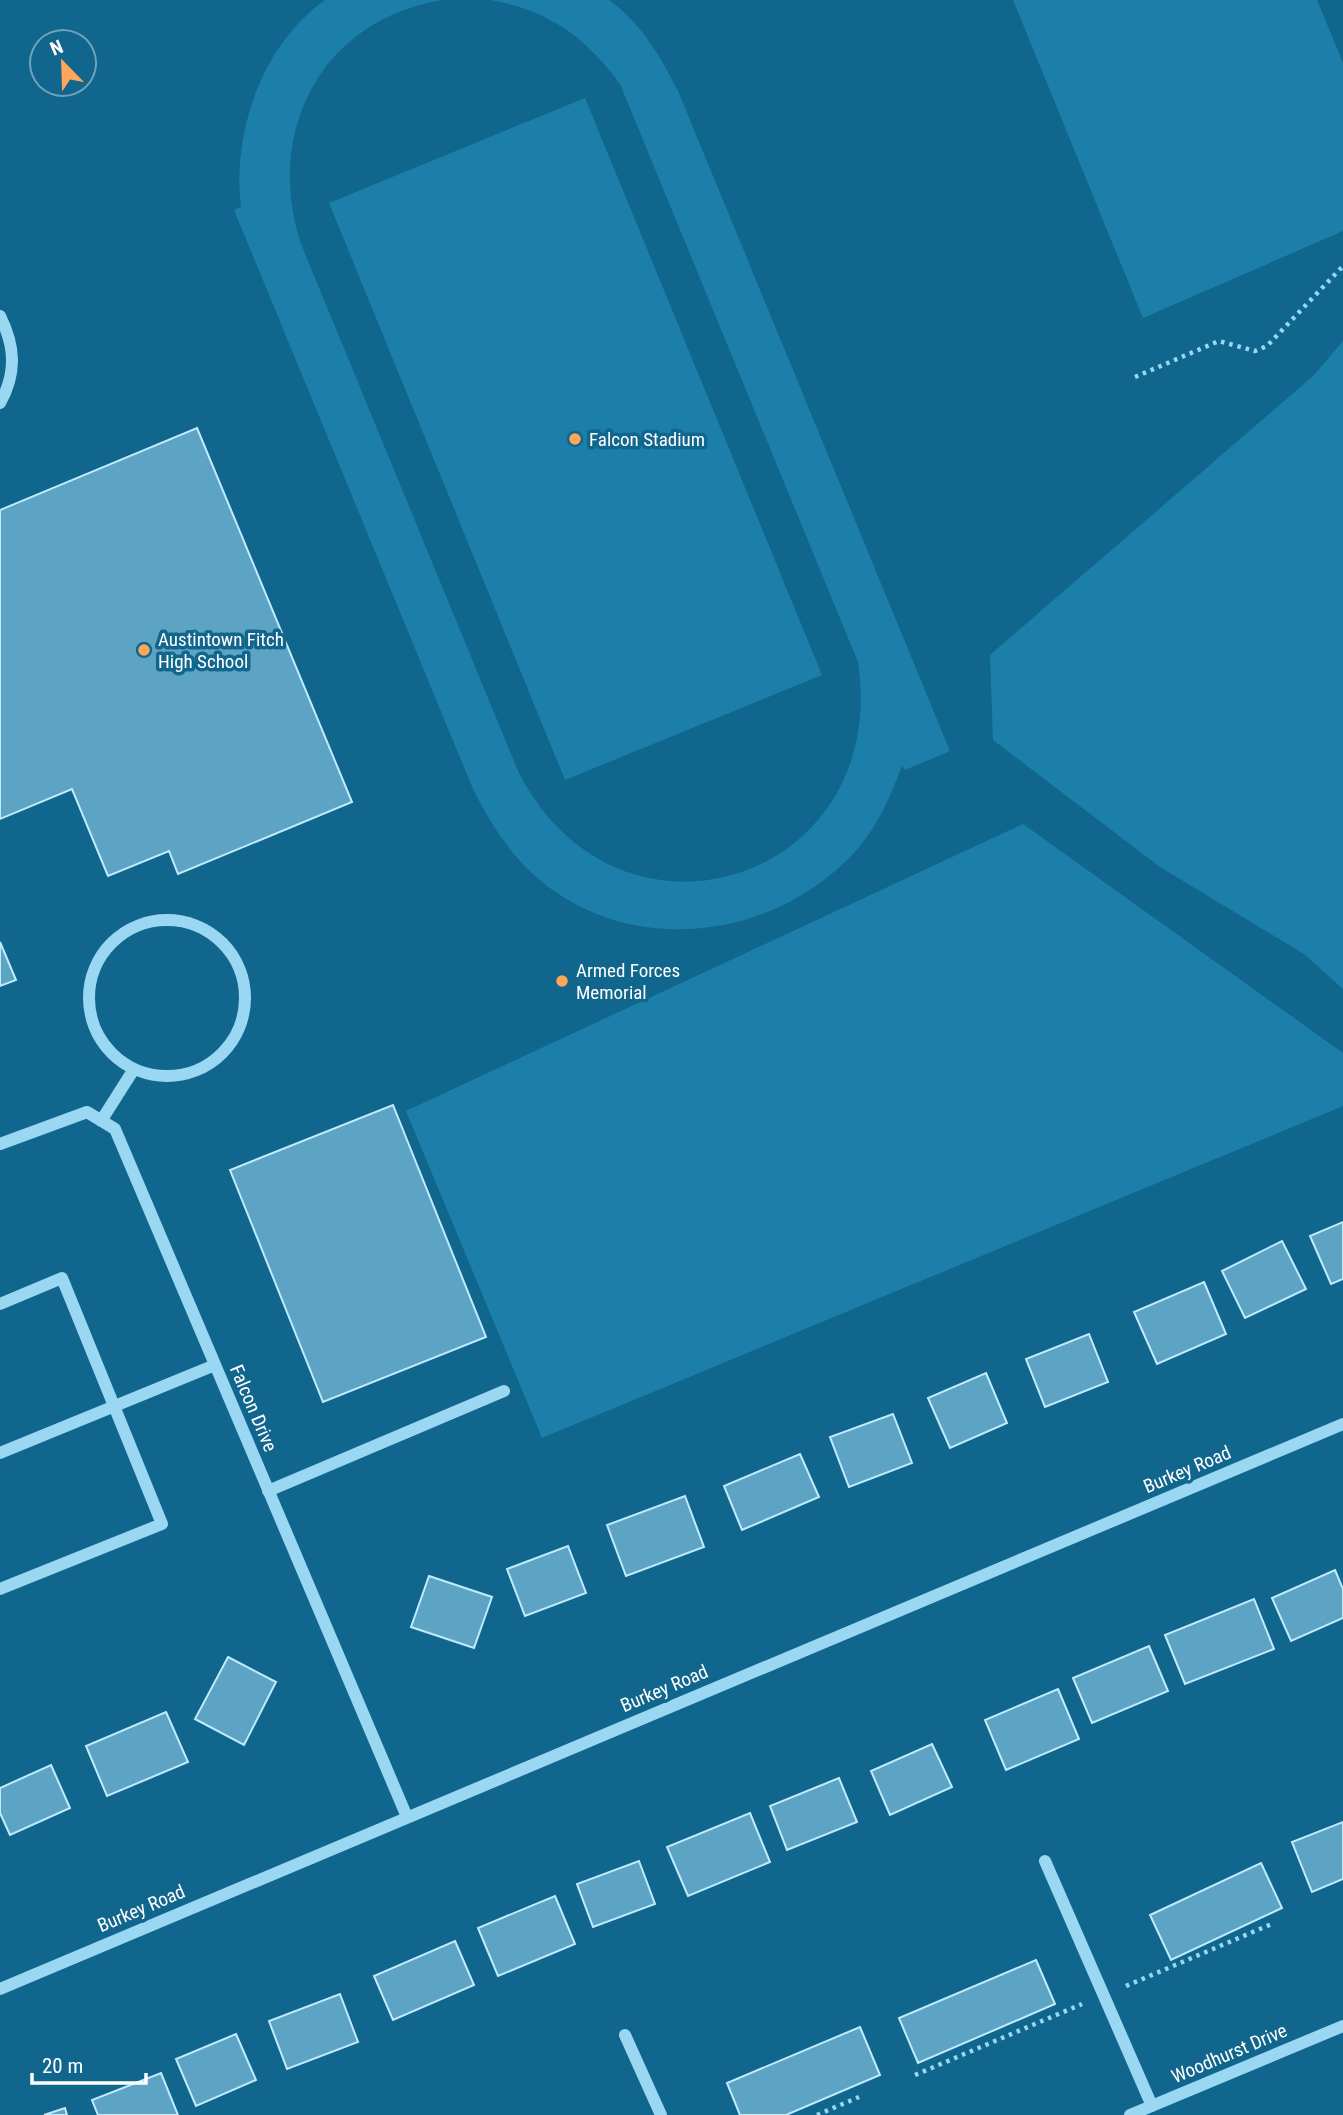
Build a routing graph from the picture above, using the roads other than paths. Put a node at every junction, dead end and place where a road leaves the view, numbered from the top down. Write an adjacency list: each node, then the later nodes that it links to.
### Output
1 (0, 316): 2 (street)
2 (0, 403)
3 (134, 1069): 3 (street); 4 (street)
4 (101, 1121): 5 (street); 7 (street, Falcon Drive)
5 (0, 1144)
6 (0, 1304): 9 (street)
7 (215, 1365): 9 (street); 12 (street, Falcon Drive)
8 (504, 1391): 12 (street)
9 (113, 1406): 11 (street); 13 (street)
10 (1343, 1424): 14 (street, Burkey Road)
11 (0, 1453)
12 (268, 1491): 14 (street, Falcon Drive)
13 (0, 1589)
14 (407, 1817): 16 (street, Burkey Road)
15 (1045, 1861): 19 (street)
16 (0, 1989)
17 (1343, 2026): 19 (street, Woodhurst Drive)
18 (625, 2035): 20 (street)
19 (1152, 2106): 21 (street, Woodhurst Drive)
20 (661, 2115)
21 (1130, 2115)

